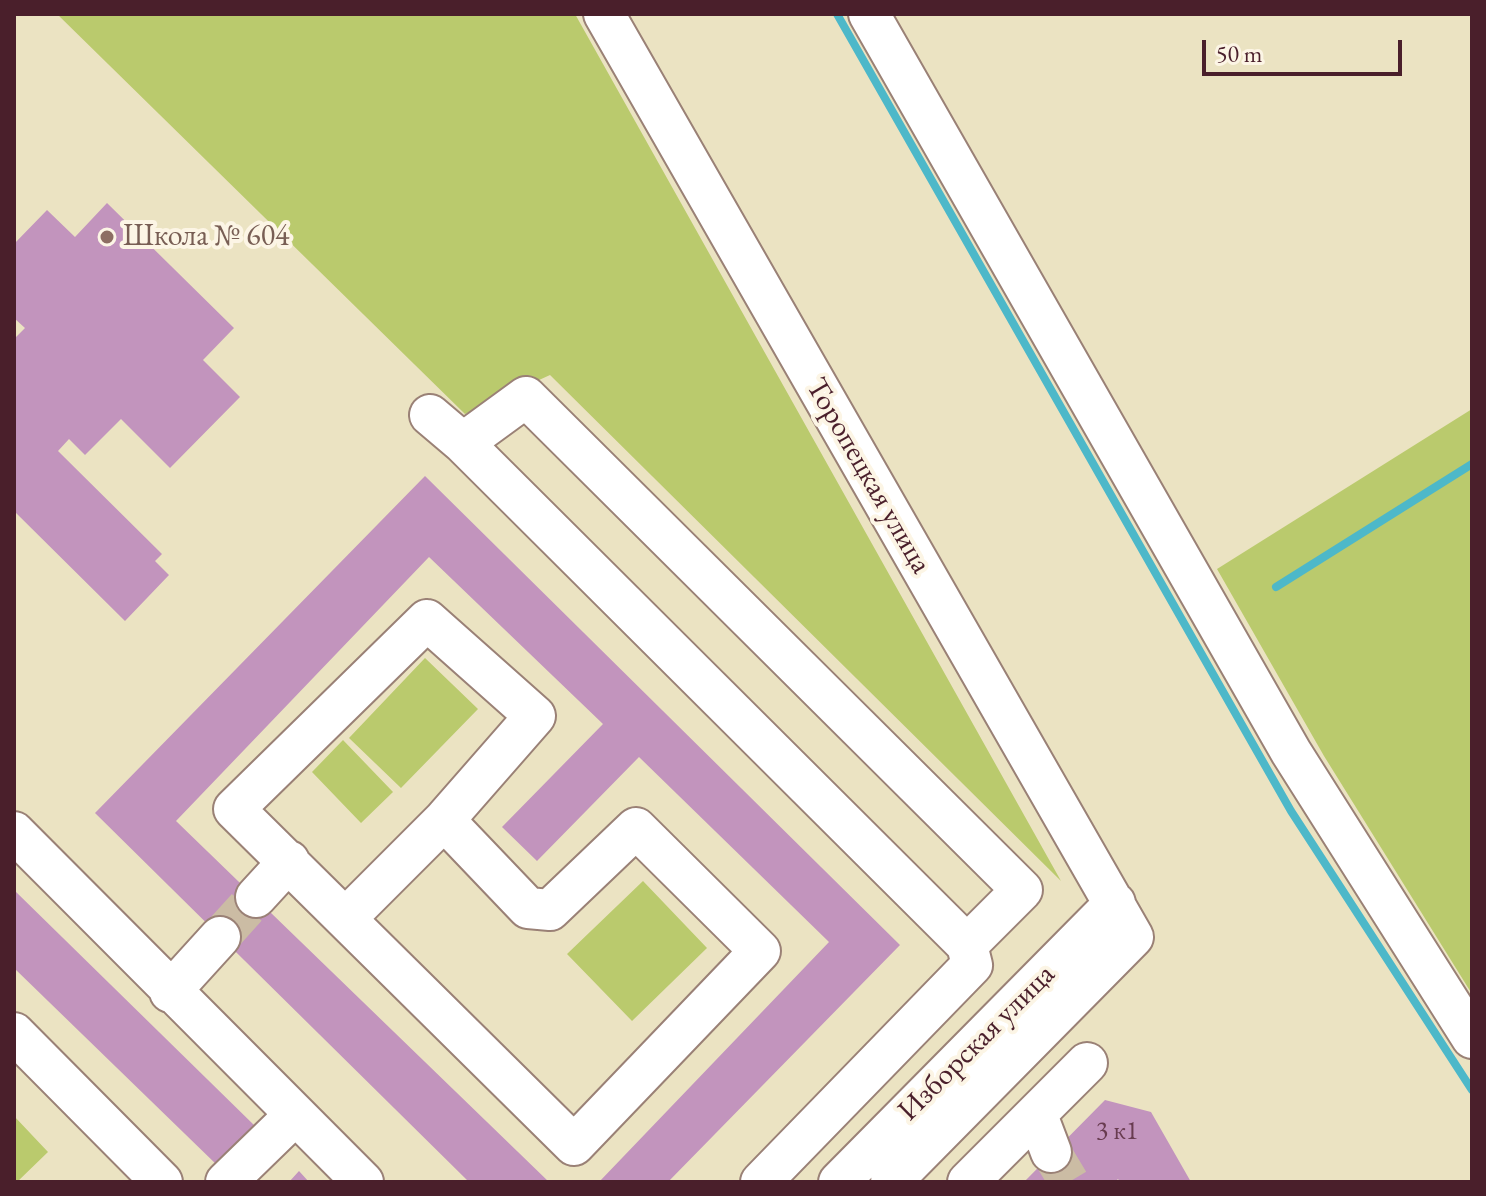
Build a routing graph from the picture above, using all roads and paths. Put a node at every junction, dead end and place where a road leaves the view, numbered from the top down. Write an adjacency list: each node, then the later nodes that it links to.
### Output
1 (604, 14): 10 (street, Торопецкая улица)
2 (869, 14): 15 (street)
3 (430, 415): 4 (street)
4 (463, 443): 12 (street); 12 (street)
5 (444, 820): 7 (street); 9 (street); 9 (street)
6 (14, 832): 13 (street)
7 (289, 861): 8 (street); 9 (street)
8 (256, 897)
9 (346, 918)
10 (1124, 920): 24 (street, Изборская улица); 25 (street, Изборская улица)
11 (220, 937): 13 (street)
12 (967, 945): 23 (street)
13 (170, 992): 17 (street)
14 (14, 1033): 20 (street)
15 (1472, 1038)
16 (1087, 1063): 18 (street)
17 (295, 1115): 21 (street); 22 (street)
18 (1037, 1115): 19 (street); 26 (street)
19 (1051, 1152)
20 (162, 1182)
21 (226, 1182)
22 (363, 1182)
23 (761, 1182)
24 (839, 1182)
25 (891, 1182)
26 (968, 1182)

